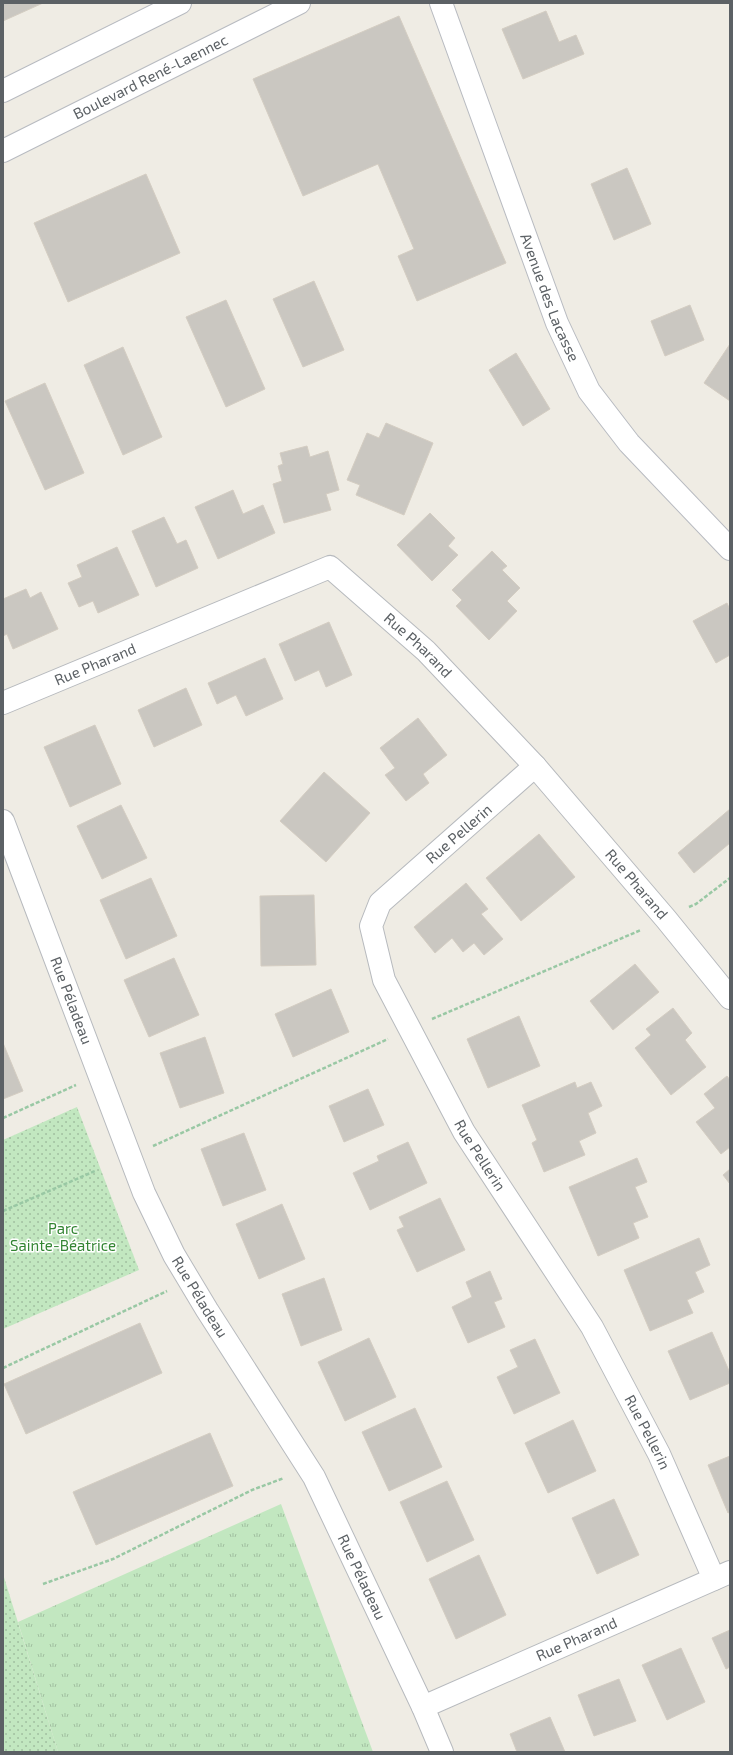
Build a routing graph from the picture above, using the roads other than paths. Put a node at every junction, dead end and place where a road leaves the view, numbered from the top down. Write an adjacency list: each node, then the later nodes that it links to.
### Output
1 (180, 3): 4 (street)
2 (299, 3): 5 (street, Boulevard René-Laennec)
3 (441, 3): 6 (street, Avenue des Lacasse)
4 (3, 91)
5 (3, 151)
6 (730, 549)
7 (3, 703): 8 (street, Rue Pharand)
8 (535, 766): 10 (street, Rue Pharand); 11 (street, Rue Pellerin)
9 (3, 821): 12 (street, Rue Péladeau)
10 (730, 998)
11 (722, 1576): 12 (street, Rue Pharand)
12 (423, 1707): 13 (street, Rue Péladeau)
13 (442, 1752)

